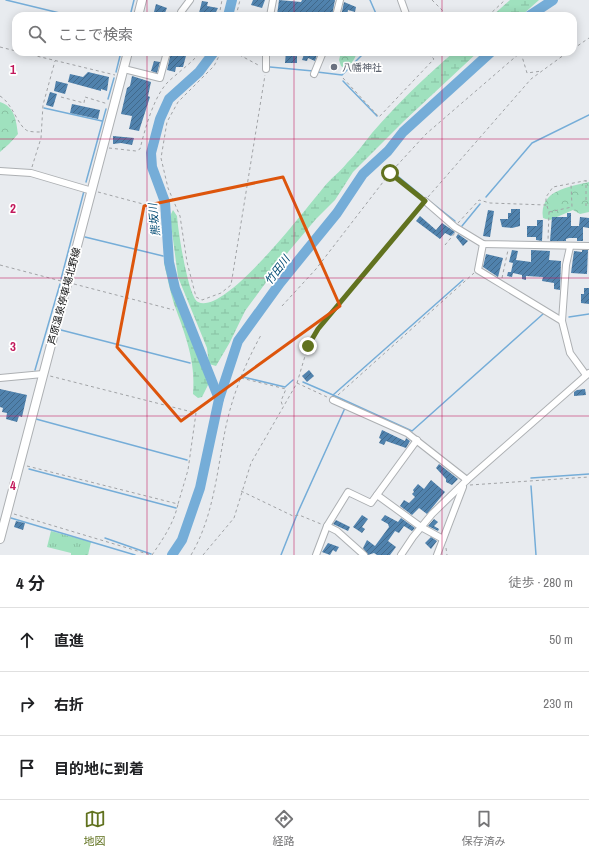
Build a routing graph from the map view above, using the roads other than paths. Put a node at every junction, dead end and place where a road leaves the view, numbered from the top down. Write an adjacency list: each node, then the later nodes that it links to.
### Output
1 (142, 0): 6 (main road)
2 (190, 0): 7 (street)
3 (274, 0): 8 (street)
4 (340, 0): 9 (street)
5 (401, 0): 10 (street)
6 (139, 12)
7 (181, 12)
8 (272, 12)
9 (337, 12)
10 (405, 12)
11 (127, 56): 16 (main road, 芦原温泉停車場北野線)
12 (166, 56): 16 (street)
13 (266, 56): 15 (street)
14 (321, 56): 17 (street)
15 (266, 69)
16 (123, 73): 19 (main road, 芦原温泉停車場北野線)
17 (314, 74)
18 (0, 171): 19 (street)
19 (92, 191): 25 (main road, 芦原温泉停車場北野線)
20 (425, 201): 21 (street)
21 (483, 244): 23 (street); 24 (street)
22 (589, 246): 23 (street)
23 (570, 247): 24 (street)
24 (562, 322): 26 (street)
25 (43, 374): 27 (street); 33 (main road, 芦原温泉停車場北野線)
26 (588, 374): 30 (street)
27 (0, 378)
28 (334, 400): 29 (street)
29 (417, 440): 30 (street); 32 (street)
30 (468, 480): 31 (street)
31 (463, 486): 35 (street); 37 (street)
32 (377, 495): 34 (street); 35 (street)
33 (4, 511): 36 (main road, 芦原温泉停車場北野線)
34 (327, 526): 38 (street); 39 (street)
35 (422, 527): 37 (street); 40 (street)
36 (0, 539)
37 (443, 539): 41 (street)
38 (316, 555)
39 (364, 555)
40 (402, 555)
41 (437, 555)

